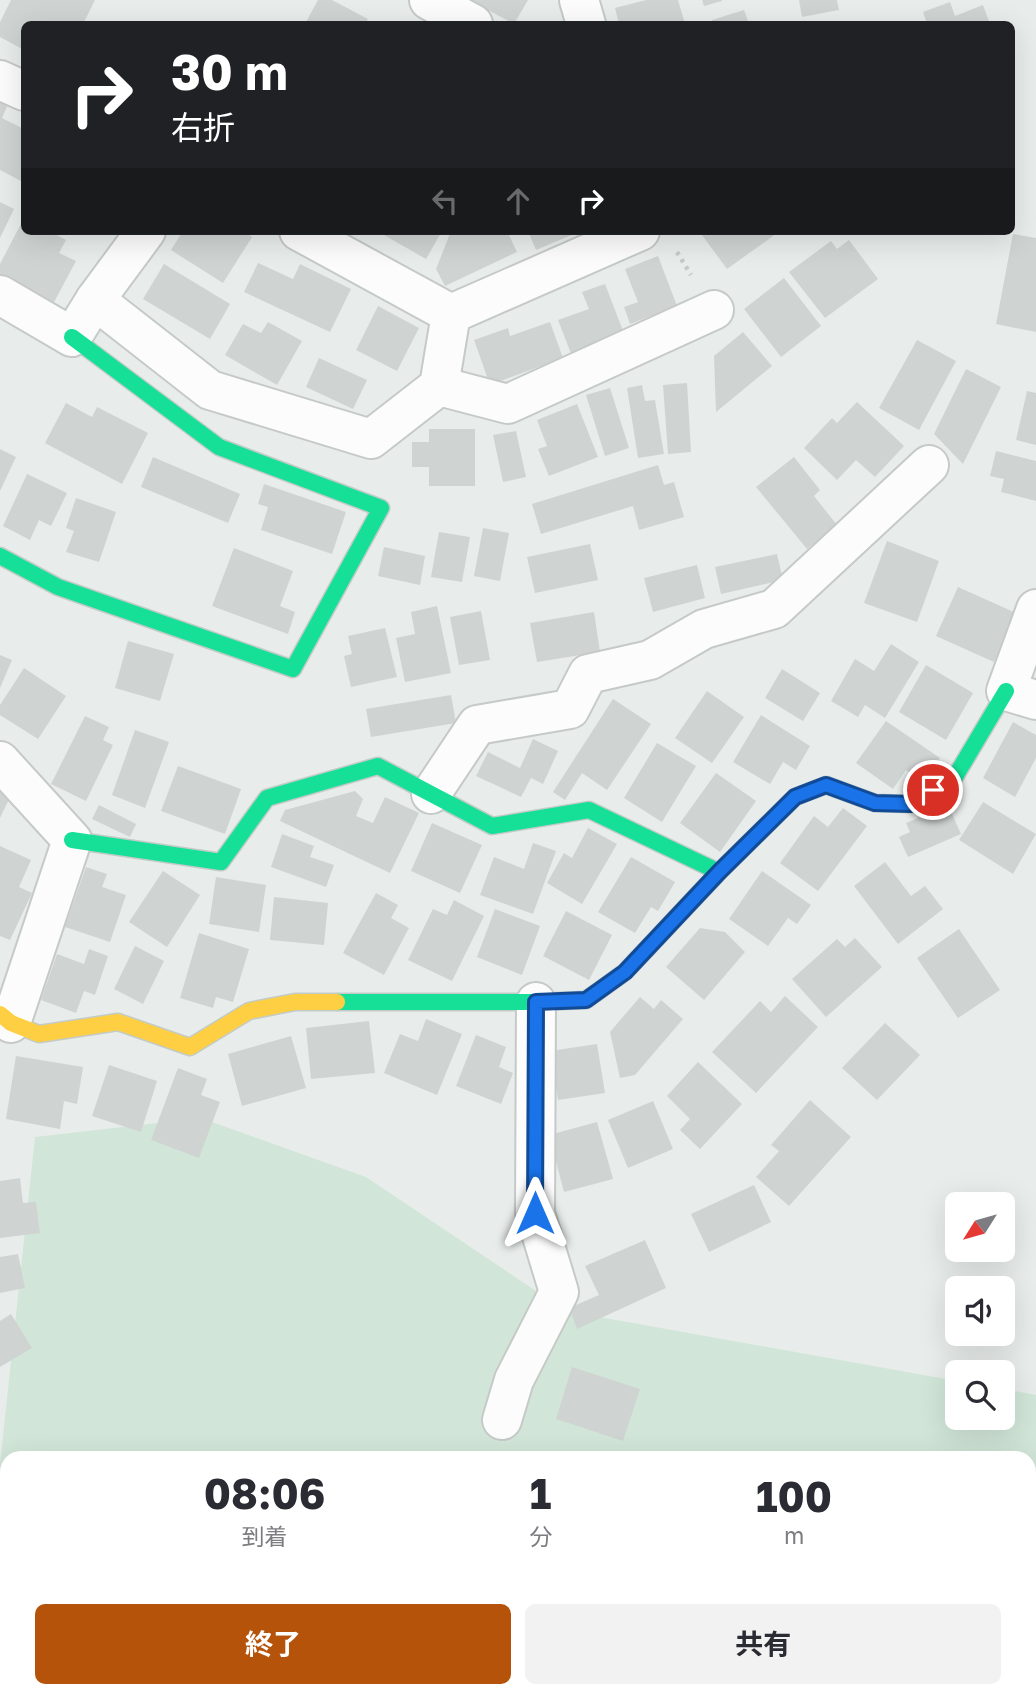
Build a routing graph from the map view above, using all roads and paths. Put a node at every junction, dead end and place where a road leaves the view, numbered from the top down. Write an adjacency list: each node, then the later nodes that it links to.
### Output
1 (429, 0): 3 (street)
2 (579, 0): 4 (street)
3 (468, 21)
4 (585, 21)
5 (0, 80): 6 (street)
6 (21, 90)
7 (143, 235): 11 (street)
8 (306, 235): 13 (street)
9 (655, 237): 12 (path); 13 (street)
10 (0, 295): 14 (street)
11 (95, 300): 14 (street); 15 (street)
12 (714, 310): 15 (street)
13 (451, 314): 15 (street)
14 (72, 337): 17 (street)
15 (439, 386)
16 (929, 465): 21 (street)
17 (0, 556)
18 (1036, 609): 19 (street)
19 (1021, 696): 23 (street)
20 (0, 761): 22 (street)
21 (431, 794): 22 (street); 23 (street)
22 (72, 840): 25 (street)
23 (719, 872): 24 (street)
24 (536, 1002): 25 (street); 26 (street)
25 (5, 1018)
26 (502, 1420)

